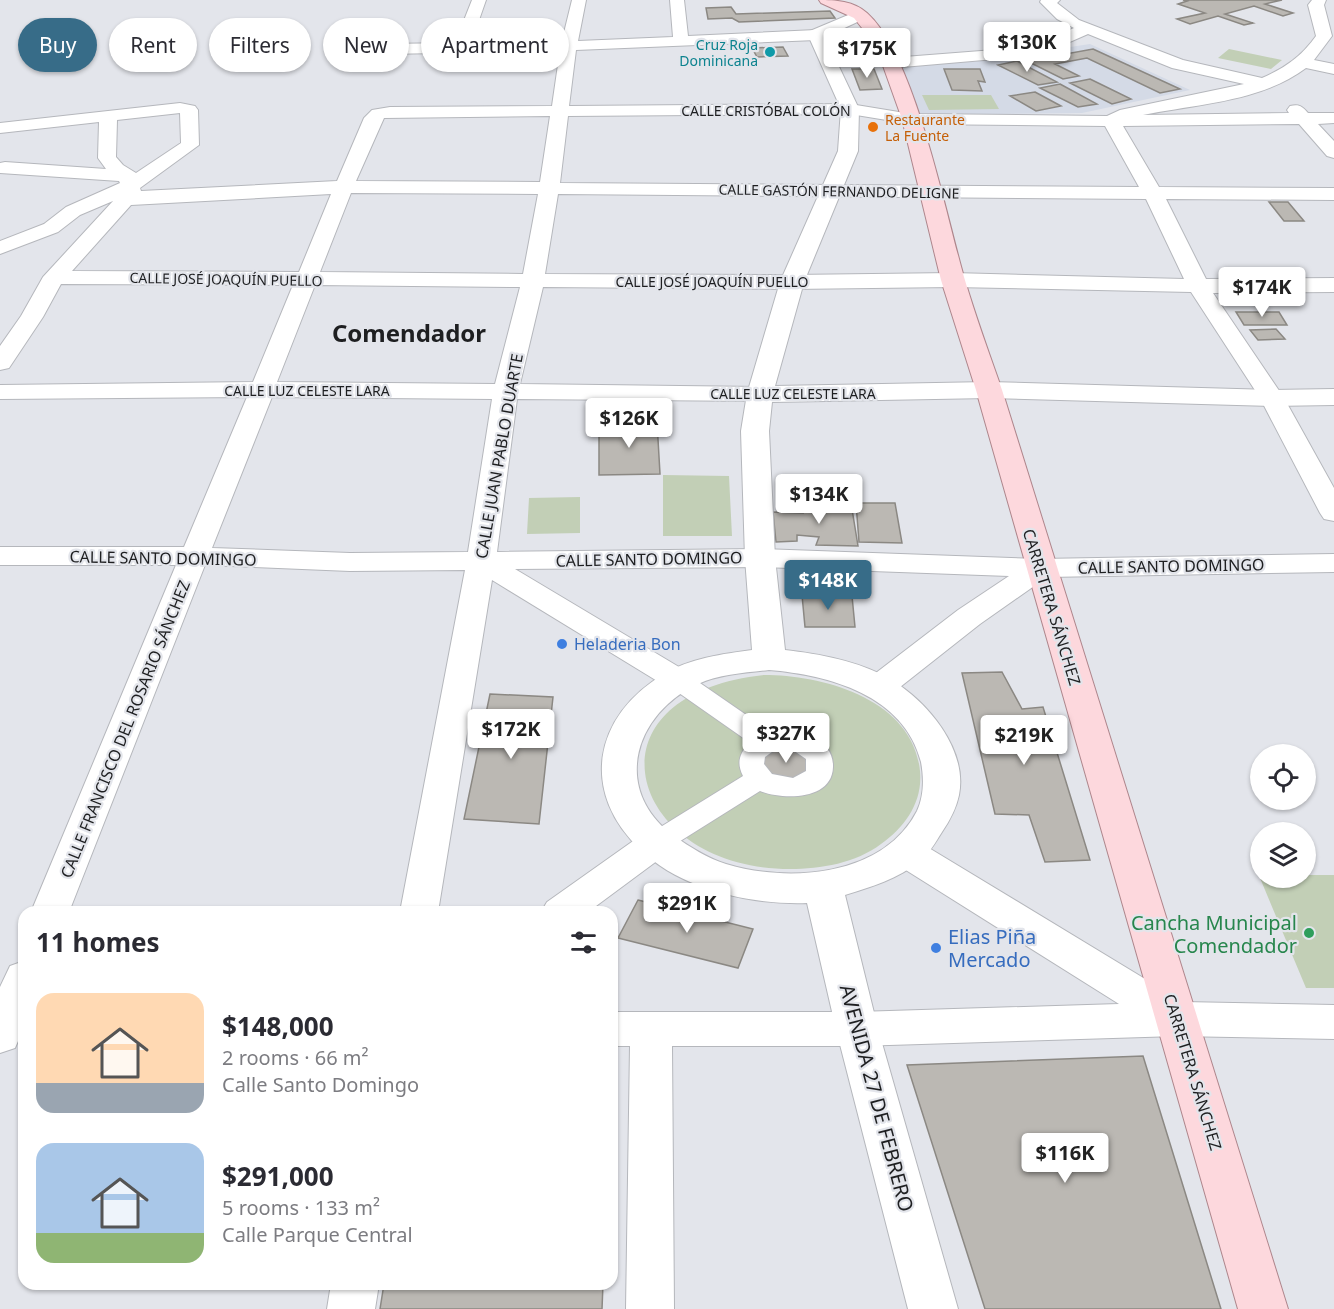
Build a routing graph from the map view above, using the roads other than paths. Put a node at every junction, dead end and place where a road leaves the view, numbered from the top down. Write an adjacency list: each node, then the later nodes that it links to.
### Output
1 (479, 0): 8 (street)
2 (579, 0): 14 (street, CALLE JUAN PABLO DUARTE)
3 (677, 0): 13 (street)
4 (826, 0): 12 (main road)
5 (1053, 0): 9 (street)
6 (1317, 3): 7 (street); 11 (street)
7 (1334, 8)
8 (472, 18)
9 (1088, 29): 12 (street); 18 (street)
10 (816, 35): 12 (street); 13 (street); 19 (street)
11 (1329, 37): 15 (street)
12 (876, 39): 24 (main road, CARRETERA SÁNCHEZ)
13 (681, 41): 14 (street)
14 (569, 46)
15 (1302, 62): 16 (street); 18 (street)
16 (1334, 69)
17 (565, 72): 20 (street, CALLE JUAN PABLO DUARTE)
18 (1268, 84): 25 (street); 26 (street)
19 (850, 109): 20 (street, CALLE CRISTÓBAL COLÓN); 24 (street, CALLE CRISTÓBAL COLÓN); 33 (street)
20 (560, 110): 21 (street, CALLE CRISTÓBAL COLÓN); 32 (street, CALLE JUAN PABLO DUARTE)
21 (378, 114): 31 (street, CALLE FRANCISCO DEL ROSARIO SÁNCHEZ)
22 (104, 116): 27 (street); 30 (street); 30 (street)
23 (1334, 118): 25 (street, CALLE CRISTÓBAL COLÓN)
24 (911, 119): 26 (street, CALLE CRISTÓBAL COLÓN); 34 (main road, CARRETERA SÁNCHEZ)
25 (1307, 119): 26 (street, CALLE CRISTÓBAL COLÓN); 28 (street)
26 (1111, 121): 35 (street)
27 (0, 128)
28 (1334, 152)
29 (5, 168): 30 (street)
30 (130, 187): 31 (street, CALLE GASTÓN FERNANDO DELIGNE); 37 (street); 38 (street)
31 (344, 187): 32 (street, CALLE GASTÓN FERNANDO DELIGNE); 39 (street, CALLE FRANCISCO DEL ROSARIO SÁNCHEZ)
32 (549, 188): 33 (street, CALLE GASTÓN FERNANDO DELIGNE); 41 (street, CALLE JUAN PABLO DUARTE)
33 (832, 188): 34 (street, CALLE GASTÓN FERNANDO DELIGNE); 42 (street)
34 (932, 191): 35 (street, CALLE GASTÓN FERNANDO DELIGNE); 40 (main road, CARRETERA SÁNCHEZ)
35 (1153, 194): 36 (street, CALLE GASTÓN FERNANDO DELIGNE); 44 (street)
36 (1334, 194)
37 (0, 248)
38 (54, 277): 39 (street, CALLE JOSÉ JOAQUÍN PUELLO); 45 (street)
39 (306, 280): 41 (street, CALLE JOSÉ JOAQUÍN PUELLO); 48 (street, CALLE FRANCISCO DEL ROSARIO SÁNCHEZ)
40 (953, 280): 42 (street, CALLE JOSÉ JOAQUÍN PUELLO); 44 (street, CALLE JOSÉ JOAQUÍN PUELLO); 50 (main road, CARRETERA SÁNCHEZ)
41 (533, 281): 42 (street, CALLE JOSÉ JOAQUÍN PUELLO); 49 (street, CALLE JUAN PABLO DUARTE)
42 (792, 282): 52 (street)
43 (1334, 285): 44 (street, CALLE JOSÉ JOAQUÍN PUELLO)
44 (1198, 286): 54 (street)
45 (32, 317): 46 (street); 47 (street)
46 (0, 319)
47 (0, 363)
48 (262, 389): 49 (street, CALLE LUZ CELESTE LARA); 51 (street, CALLE LUZ CELESTE LARA); 57 (street, CALLE FRANCISCO DEL ROSARIO SÁNCHEZ)
49 (507, 390): 52 (street, CALLE LUZ CELESTE LARA); 59 (street, CALLE JUAN PABLO DUARTE)
50 (989, 390): 52 (street, CALLE LUZ CELESTE LARA); 54 (street, CALLE LUZ CELESTE LARA); 61 (main road, CARRETERA SÁNCHEZ)
51 (0, 392)
52 (760, 394): 58 (street)
53 (1334, 397): 54 (street, CALLE LUZ CELESTE LARA)
54 (1272, 398): 55 (street)
55 (1334, 513)
56 (0, 556): 57 (street, CALLE SANTO DOMINGO)
57 (195, 556): 59 (street, CALLE SANTO DOMINGO); 70 (street, CALLE FRANCISCO DEL ROSARIO SÁNCHEZ)
58 (760, 558): 59 (street, CALLE SANTO DOMINGO); 61 (street, CALLE SANTO DOMINGO); 62 (street)
59 (481, 561): 63 (street); 71 (street, CALLE JUAN PABLO DUARTE)
60 (1334, 563): 61 (street, CALLE SANTO DOMINGO)
61 (1040, 568): 64 (street); 74 (main road, CARRETERA SÁNCHEZ)
62 (770, 660): 63 (street); 64 (street)
63 (678, 680): 65 (street); 67 (street)
64 (879, 687): 68 (street)
65 (767, 742): 66 (street); 66 (street)
66 (758, 779): 67 (street)
67 (656, 843): 69 (street); 72 (street)
68 (906, 852): 69 (street); 74 (street)
69 (823, 886): 78 (street, AVENIDA 27 DE FEBRERO)
70 (52, 906)
71 (420, 906)
72 (568, 906)
73 (18, 995): 76 (street)
74 (1177, 1019): 75 (street); 78 (street); 83 (main road, CARRETERA SÁNCHEZ)
75 (1334, 1022)
76 (7, 1028)
77 (632, 1029): 78 (street); 81 (street)
78 (857, 1029): 82 (street, AVENIDA 27 DE FEBRERO)
79 (354, 1290): 80 (street)
80 (351, 1309)
81 (650, 1309)
82 (933, 1309)
83 (1263, 1309)

